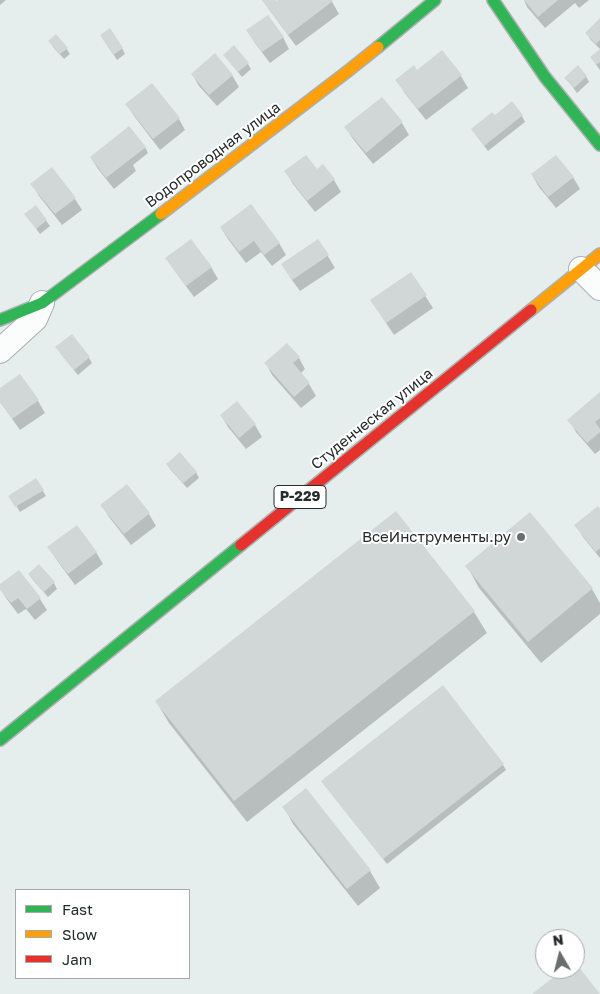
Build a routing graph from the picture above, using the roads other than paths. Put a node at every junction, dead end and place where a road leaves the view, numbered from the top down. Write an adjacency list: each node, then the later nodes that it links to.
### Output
1 (434, 0): 7 (main road, Водопроводная улица)
2 (493, 0): 3 (main road)
3 (600, 145)
4 (600, 254): 5 (main road, Студенческая улица / Р-229)
5 (581, 269): 6 (street); 10 (main road, Студенческая улица / Р-229)
6 (600, 288)
7 (42, 303): 8 (main road, Водопроводная улица); 9 (street)
8 (0, 320)
9 (0, 351)
10 (0, 740)

